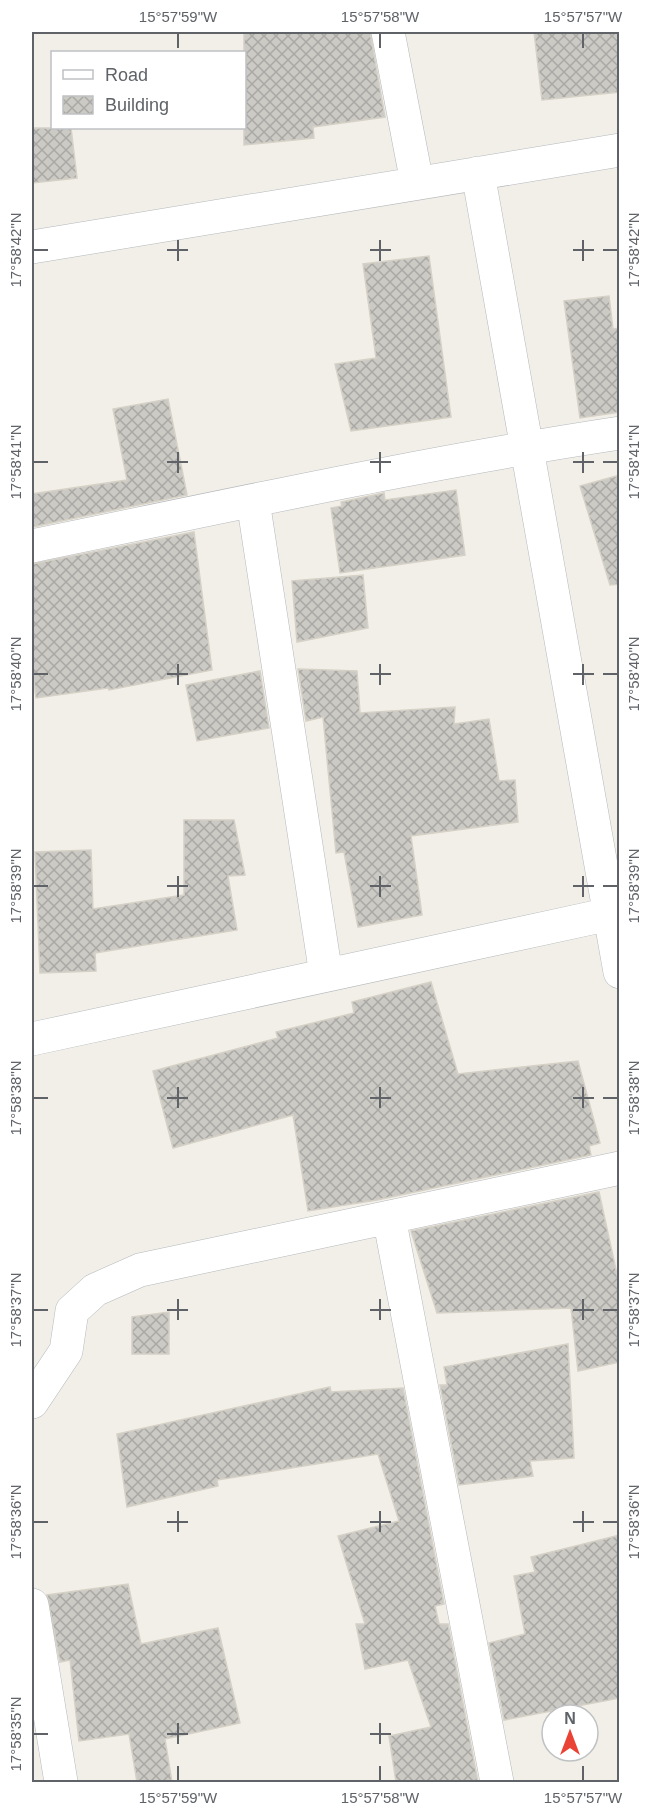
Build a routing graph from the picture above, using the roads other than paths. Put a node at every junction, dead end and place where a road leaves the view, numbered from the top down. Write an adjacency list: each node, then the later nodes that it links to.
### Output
1 (388, 32): 4 (street)
2 (620, 150): 3 (street)
3 (478, 173): 4 (street); 7 (street)
4 (417, 183): 5 (street)
5 (32, 247)
6 (620, 433): 7 (street)
7 (528, 447): 8 (street); 10 (street)
8 (253, 501): 9 (street); 12 (street)
9 (32, 546)
10 (610, 914): 11 (street); 12 (street)
11 (620, 972)
12 (326, 975): 13 (street)
13 (32, 1040)
14 (620, 1168): 15 (street)
15 (389, 1217): 16 (street); 19 (street)
16 (32, 1402)
17 (32, 1605): 18 (street)
18 (60, 1782)
19 (497, 1782)

